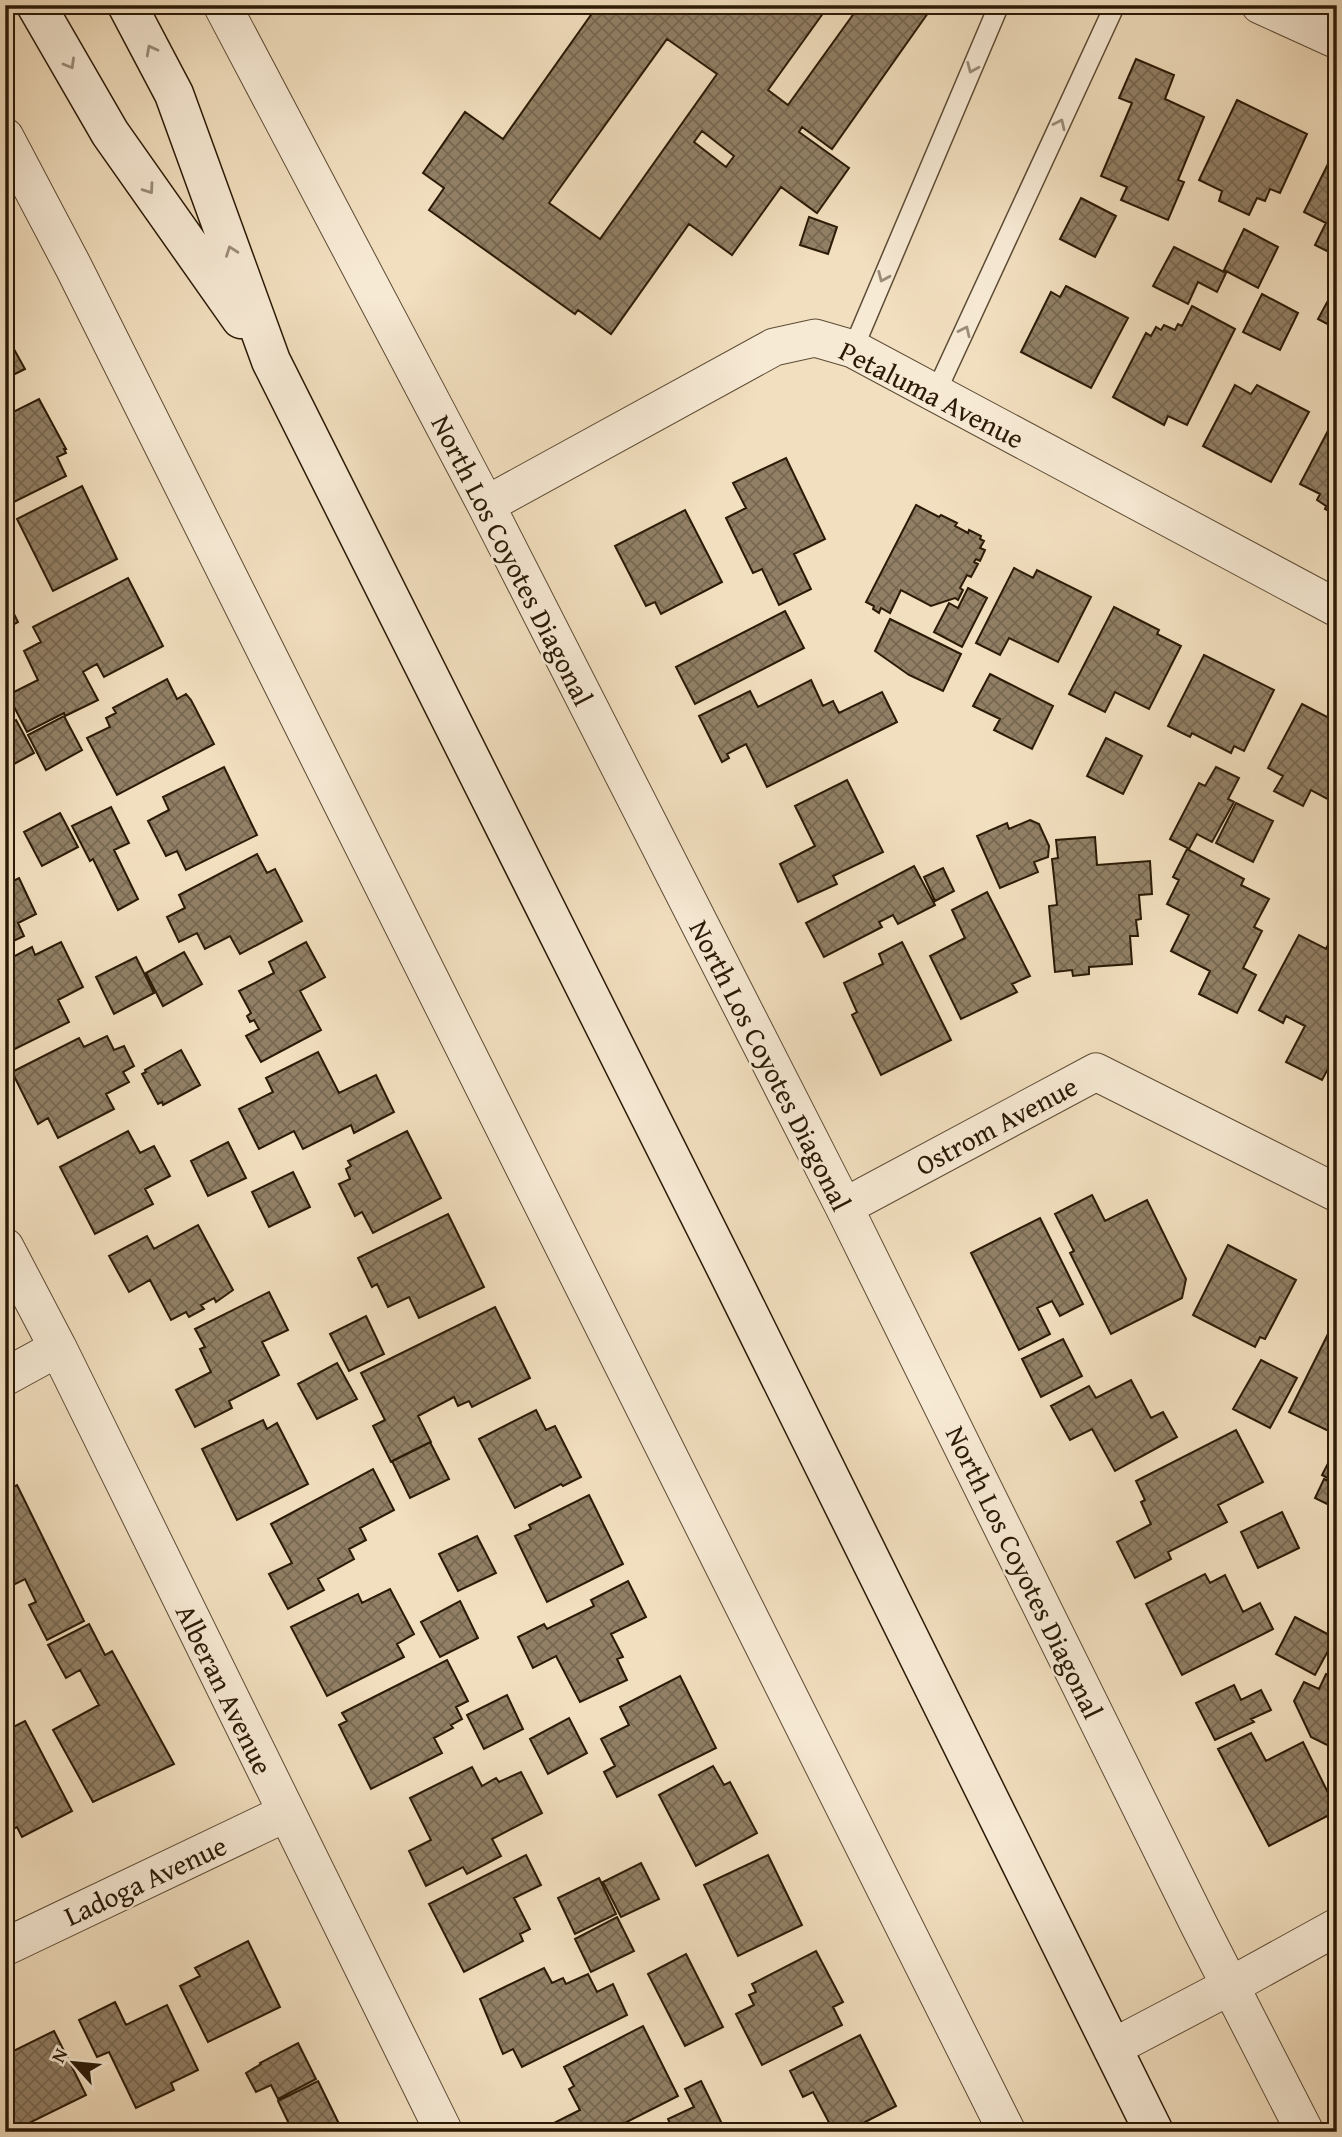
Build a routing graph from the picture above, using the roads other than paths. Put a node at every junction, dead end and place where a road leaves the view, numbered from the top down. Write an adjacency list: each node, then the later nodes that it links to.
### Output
1 (36, 5): 10 (main road, one-way to 10)
2 (127, 5): 10 (main road, one-way to 2)
3 (222, 5): 12 (street, North Los Coyotes Diagonal)
4 (999, 5): 9 (lane, one-way to 9)
5 (1115, 5): 11 (lane, one-way to 5)
6 (1260, 5): 7 (street)
7 (1337, 40)
8 (5, 137): 25 (street)
9 (853, 349): 11 (street, Petaluma Avenue); 12 (street, Petaluma Avenue)
10 (271, 361): 23 (main road)
11 (936, 393): 13 (street, Petaluma Avenue)
12 (486, 505): 15 (street, North Los Coyotes Diagonal)
13 (1337, 608)
14 (1337, 1193): 15 (street, Ostrom Avenue)
15 (844, 1207): 22 (street, North Los Coyotes Diagonal)
16 (5, 1247): 17 (street, Alberan Avenue)
17 (58, 1349): 18 (street); 19 (street, Alberan Avenue)
18 (5, 1377)
19 (286, 1813): 21 (street, Ladoga Avenue); 24 (street, Alberan Avenue)
20 (1337, 1927): 22 (street)
21 (5, 1947)
22 (1230, 1986): 23 (street); 27 (street, North Los Coyotes Diagonal)
23 (1112, 2048): 26 (main road)
24 (444, 2132)
25 (1007, 2132)
26 (1154, 2132)
27 (1305, 2132)

